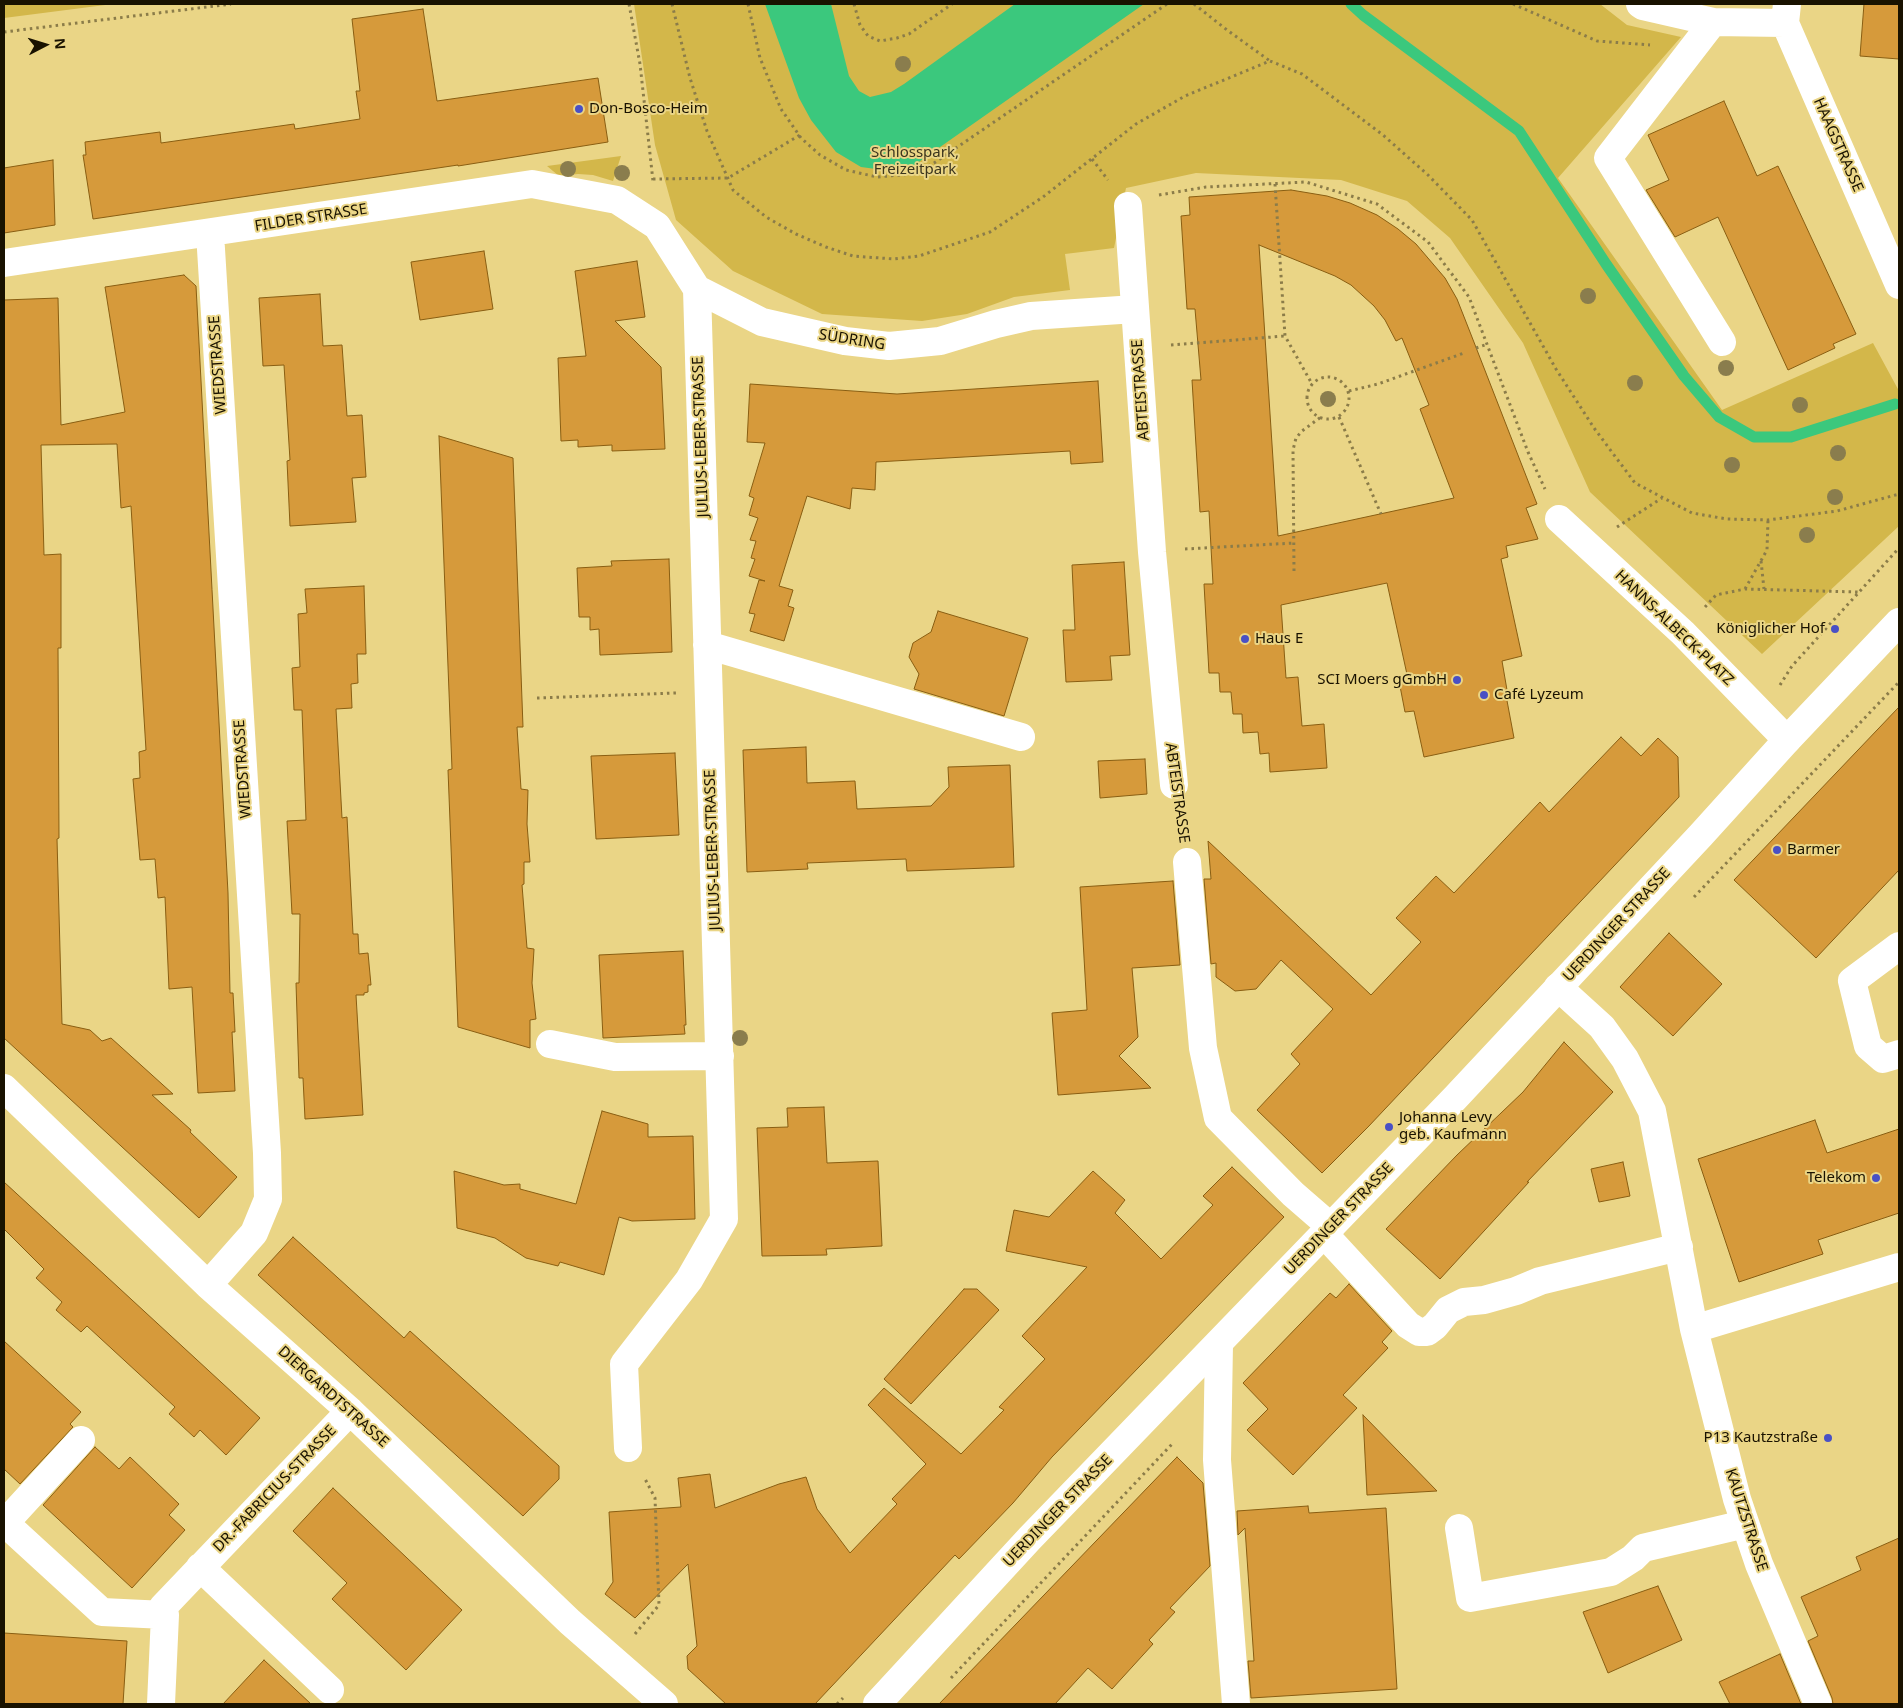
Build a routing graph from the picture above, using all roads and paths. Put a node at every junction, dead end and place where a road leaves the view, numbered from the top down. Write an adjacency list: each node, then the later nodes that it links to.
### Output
1 (231, 4): 13 (path)
2 (629, 4): 17 (path)
3 (672, 4): 17 (path)
4 (748, 4): 16 (path)
5 (854, 4): 6 (path)
6 (952, 4)
7 (1167, 4): 16 (path)
8 (1194, 4): 15 (path)
9 (1513, 4): 14 (path)
10 (1640, 4): 12 (street)
11 (1786, 13): 12 (street); 22 (street, HAAGSTRASSE)
12 (1713, 22): 14 (street)
13 (4, 32)
14 (1691, 52): 26 (street)
15 (1270, 61): 17 (path); 36 (path)
16 (800, 135): 17 (path)
17 (728, 178)
18 (1275, 184): 19 (path); 25 (path); 27 (path)
19 (1128, 206): 24 (street, ABTEISTRASSE)
20 (210, 233): 21 (street, FILDER STRASSE); 23 (street, FILDER STRASSE); 66 (street, WIEDSTRASSE)
21 (4, 263)
22 (1899, 285)
23 (697, 289): 24 (street, SÜDRING); 50 (street, JULIUS-LEBER-STRASSE)
24 (1135, 310): 28 (street, ABTEISTRASSE)
25 (1285, 336): 28 (path); 31 (path)
26 (1722, 342)
27 (1488, 344): 29 (path); 38 (path)
28 (1138, 348): 42 (street, ABTEISTRASSE)
29 (1476, 348)
30 (1464, 353): 32 (path)
31 (1312, 384): 32 (path); 33 (path)
32 (1348, 391): 34 (path)
33 (1320, 417): 34 (path); 40 (path)
34 (1339, 417): 37 (path)
35 (1899, 494): 39 (path)
36 (1663, 498): 39 (path); 41 (path)
37 (1381, 514)
38 (1559, 519): 41 (street, HANNS-ALBECK-PLATZ)
39 (1768, 520): 43 (path)
40 (1294, 543): 42 (path); 44 (path)
41 (1587, 546): 49 (street, HANNS-ALBECK-PLATZ)
42 (1152, 552): 55 (street, ABTEISTRASSE)
43 (1761, 561): 45 (path); 46 (path)
44 (1294, 571)
45 (1745, 589): 46 (path); 49 (path)
46 (1764, 589): 47 (path)
47 (1858, 592)
48 (1899, 622): 54 (street, UERDINGER STRASSE)
49 (1682, 633): 54 (street, HANNS-ALBECK-PLATZ)
50 (707, 645): 51 (street, JULIUS-LEBER-STRASSE); 53 (street)
51 (709, 692): 52 (path); 61 (street, JULIUS-LEBER-STRASSE)
52 (537, 698)
53 (1021, 738)
54 (1787, 740): 58 (street, UERDINGER STRASSE)
55 (1174, 785)
56 (1187, 862): 63 (street, ABTEISTRASSE)
57 (1899, 946): 60 (street)
58 (1558, 987): 63 (street, UERDINGER STRASSE); 64 (street, KAUTZSTRASSE)
59 (550, 1044): 61 (street)
60 (1899, 1054)
61 (720, 1056): 71 (street, JULIUS-LEBER-STRASSE)
62 (4, 1088): 66 (street, DIERGARDTSTRASSE)
63 (1328, 1231): 64 (street, ABTEISTRASSE); 68 (street, UERDINGER STRASSE)
64 (1679, 1247): 67 (street, KAUTZSTRASSE)
65 (1899, 1267): 67 (street)
66 (208, 1285): 69 (street, DIERGARDTSTRASSE)
67 (1694, 1329): 73 (street, KAUTZSTRASSE)
68 (1219, 1344): 81 (street, UERDINGER STRASSE); 82 (street)
69 (350, 1411): 75 (street, DR.-FABRICIUS-STRASSE); 77 (street, DIERGARDTSTRASSE)
70 (81, 1440): 72 (street)
71 (628, 1448): 77 (path)
72 (4, 1524): 76 (street)
73 (1745, 1524): 74 (street); 83 (street, KAUTZSTRASSE)
74 (1459, 1528)
75 (200, 1566): 76 (street, DR.-FABRICIUS-STRASSE); 78 (street)
76 (164, 1615): 79 (street, DR.-FABRICIUS-STRASSE)
77 (612, 1658): 80 (street, DIERGARDTSTRASSE)
78 (330, 1690)
79 (161, 1704)
80 (664, 1704)
81 (877, 1704)
82 (1236, 1704)
83 (1818, 1704)

